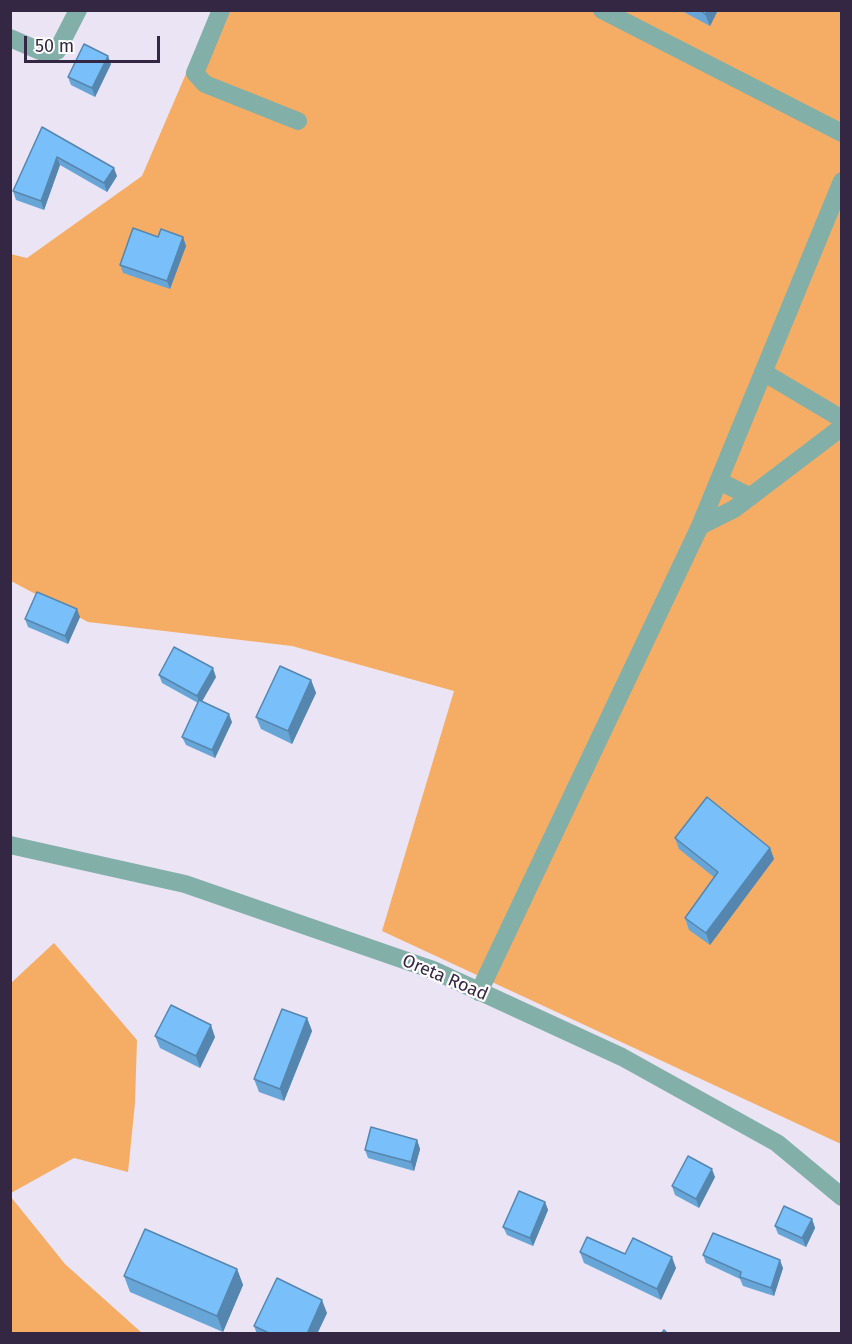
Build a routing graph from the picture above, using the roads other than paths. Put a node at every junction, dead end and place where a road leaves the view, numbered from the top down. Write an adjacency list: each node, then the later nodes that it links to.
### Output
1 (78, 10): 4 (street)
2 (221, 10): 5 (street)
3 (602, 10): 6 (street)
4 (10, 38)
5 (298, 122)
6 (842, 133)
7 (842, 181): 8 (street)
8 (763, 372): 9 (street); 11 (street)
9 (842, 419)
10 (842, 427): 12 (street)
11 (718, 481): 12 (street); 13 (street)
12 (749, 496): 13 (street)
13 (700, 526): 15 (street)
14 (10, 845): 15 (street, Oreta Road)
15 (479, 992): 16 (street, Oreta Road)
16 (842, 1197)

